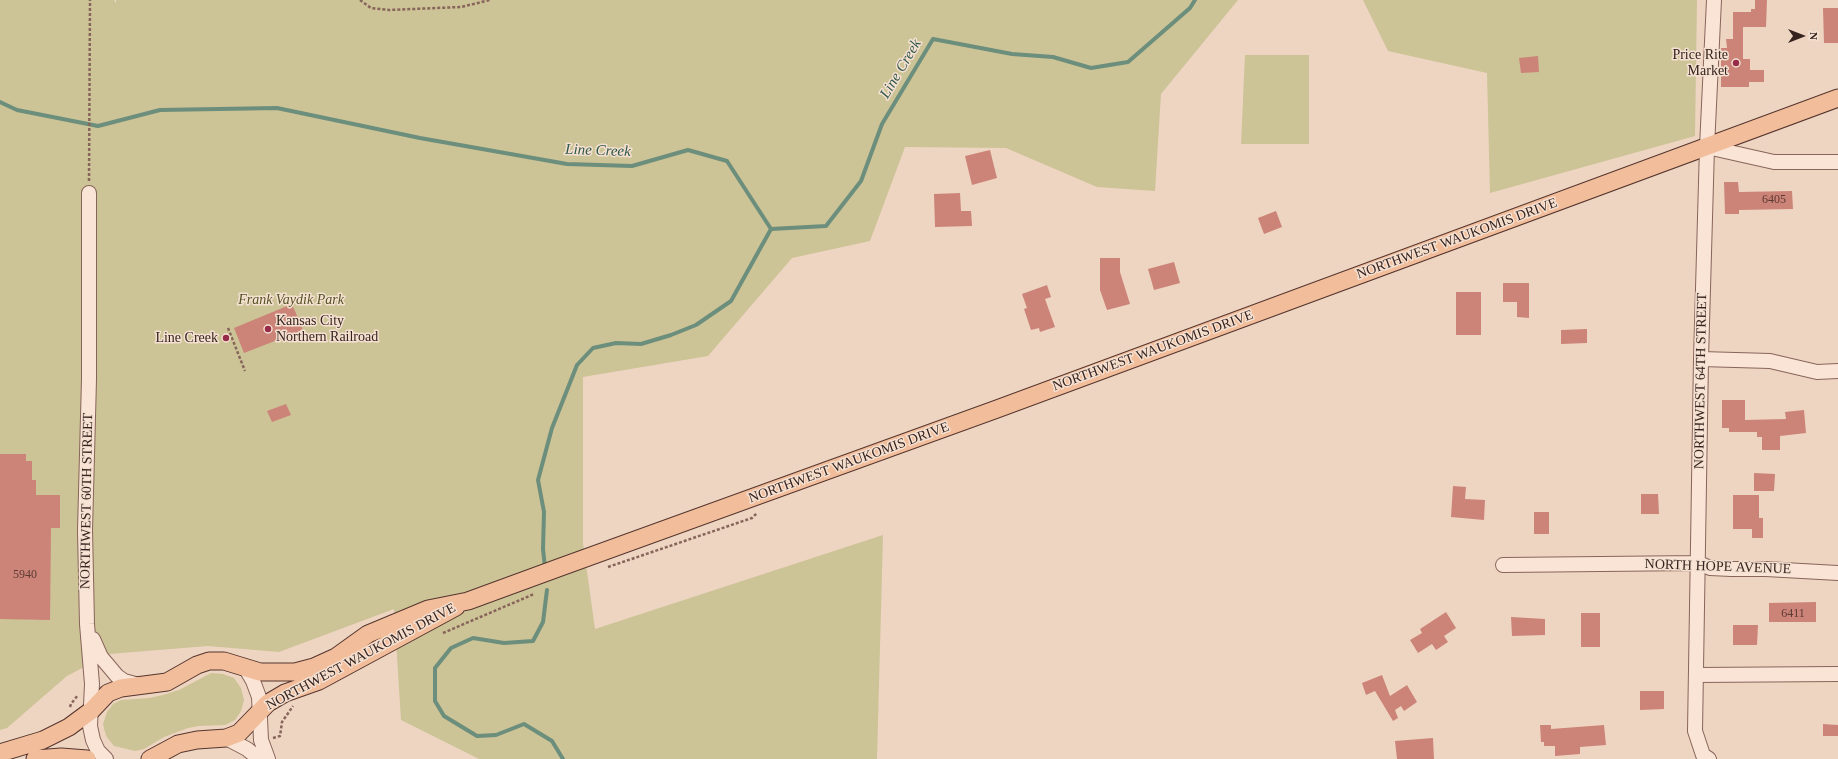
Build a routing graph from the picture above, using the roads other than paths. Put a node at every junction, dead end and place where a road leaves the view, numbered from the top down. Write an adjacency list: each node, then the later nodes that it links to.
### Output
1 (1714, 0): 3 (street, NORTHWEST 64TH STREET)
2 (1838, 98): 3 (main road, NORTHWEST WAUKOMIS DRIVE)
3 (1707, 146): 4 (street); 6 (street, NORTHWEST 64TH STREET); 11 (main road, NORTHWEST WAUKOMIS DRIVE)
4 (1838, 162)
5 (89, 193): 12 (street, NORTHWEST 60TH STREET)
6 (1701, 359): 7 (street); 8 (street, NORTHWEST 64TH STREET)
7 (1838, 371)
8 (1699, 563): 9 (street, NORTH HOPE AVENUE); 10 (street, NORTH HOPE AVENUE); 15 (street, NORTHWEST 64TH STREET)
9 (1503, 565)
10 (1838, 573)
11 (468, 601): 13 (main road, NORTHWEST WAUKOMIS DRIVE); 18 (main road, NORTHWEST WAUKOMIS DRIVE)
12 (87, 624): 16 (street, NORTHWEST 60TH STREET); 17 (street, NORTHWEST 60TH STREET)
13 (246, 669): 16 (main road, NORTHWEST WAUKOMIS DRIVE); 18 (street)
14 (1838, 674): 15 (street)
15 (1696, 675): 27 (street, NORTHWEST 64TH STREET)
16 (143, 686): 17 (main road, NORTHWEST WAUKOMIS DRIVE)
17 (92, 710): 20 (main road, NORTHWEST WAUKOMIS DRIVE); 23 (street, NORTHWEST 60TH STREET)
18 (260, 710): 19 (main road, NORTHWEST WAUKOMIS DRIVE); 26 (street)
19 (226, 738): 24 (main road, NORTHWEST WAUKOMIS DRIVE); 25 (street)
20 (0, 753)
21 (35, 759): 22 (main road)
22 (87, 759)
23 (106, 759)
24 (150, 759)
25 (259, 759)
26 (268, 759)
27 (1709, 759)

